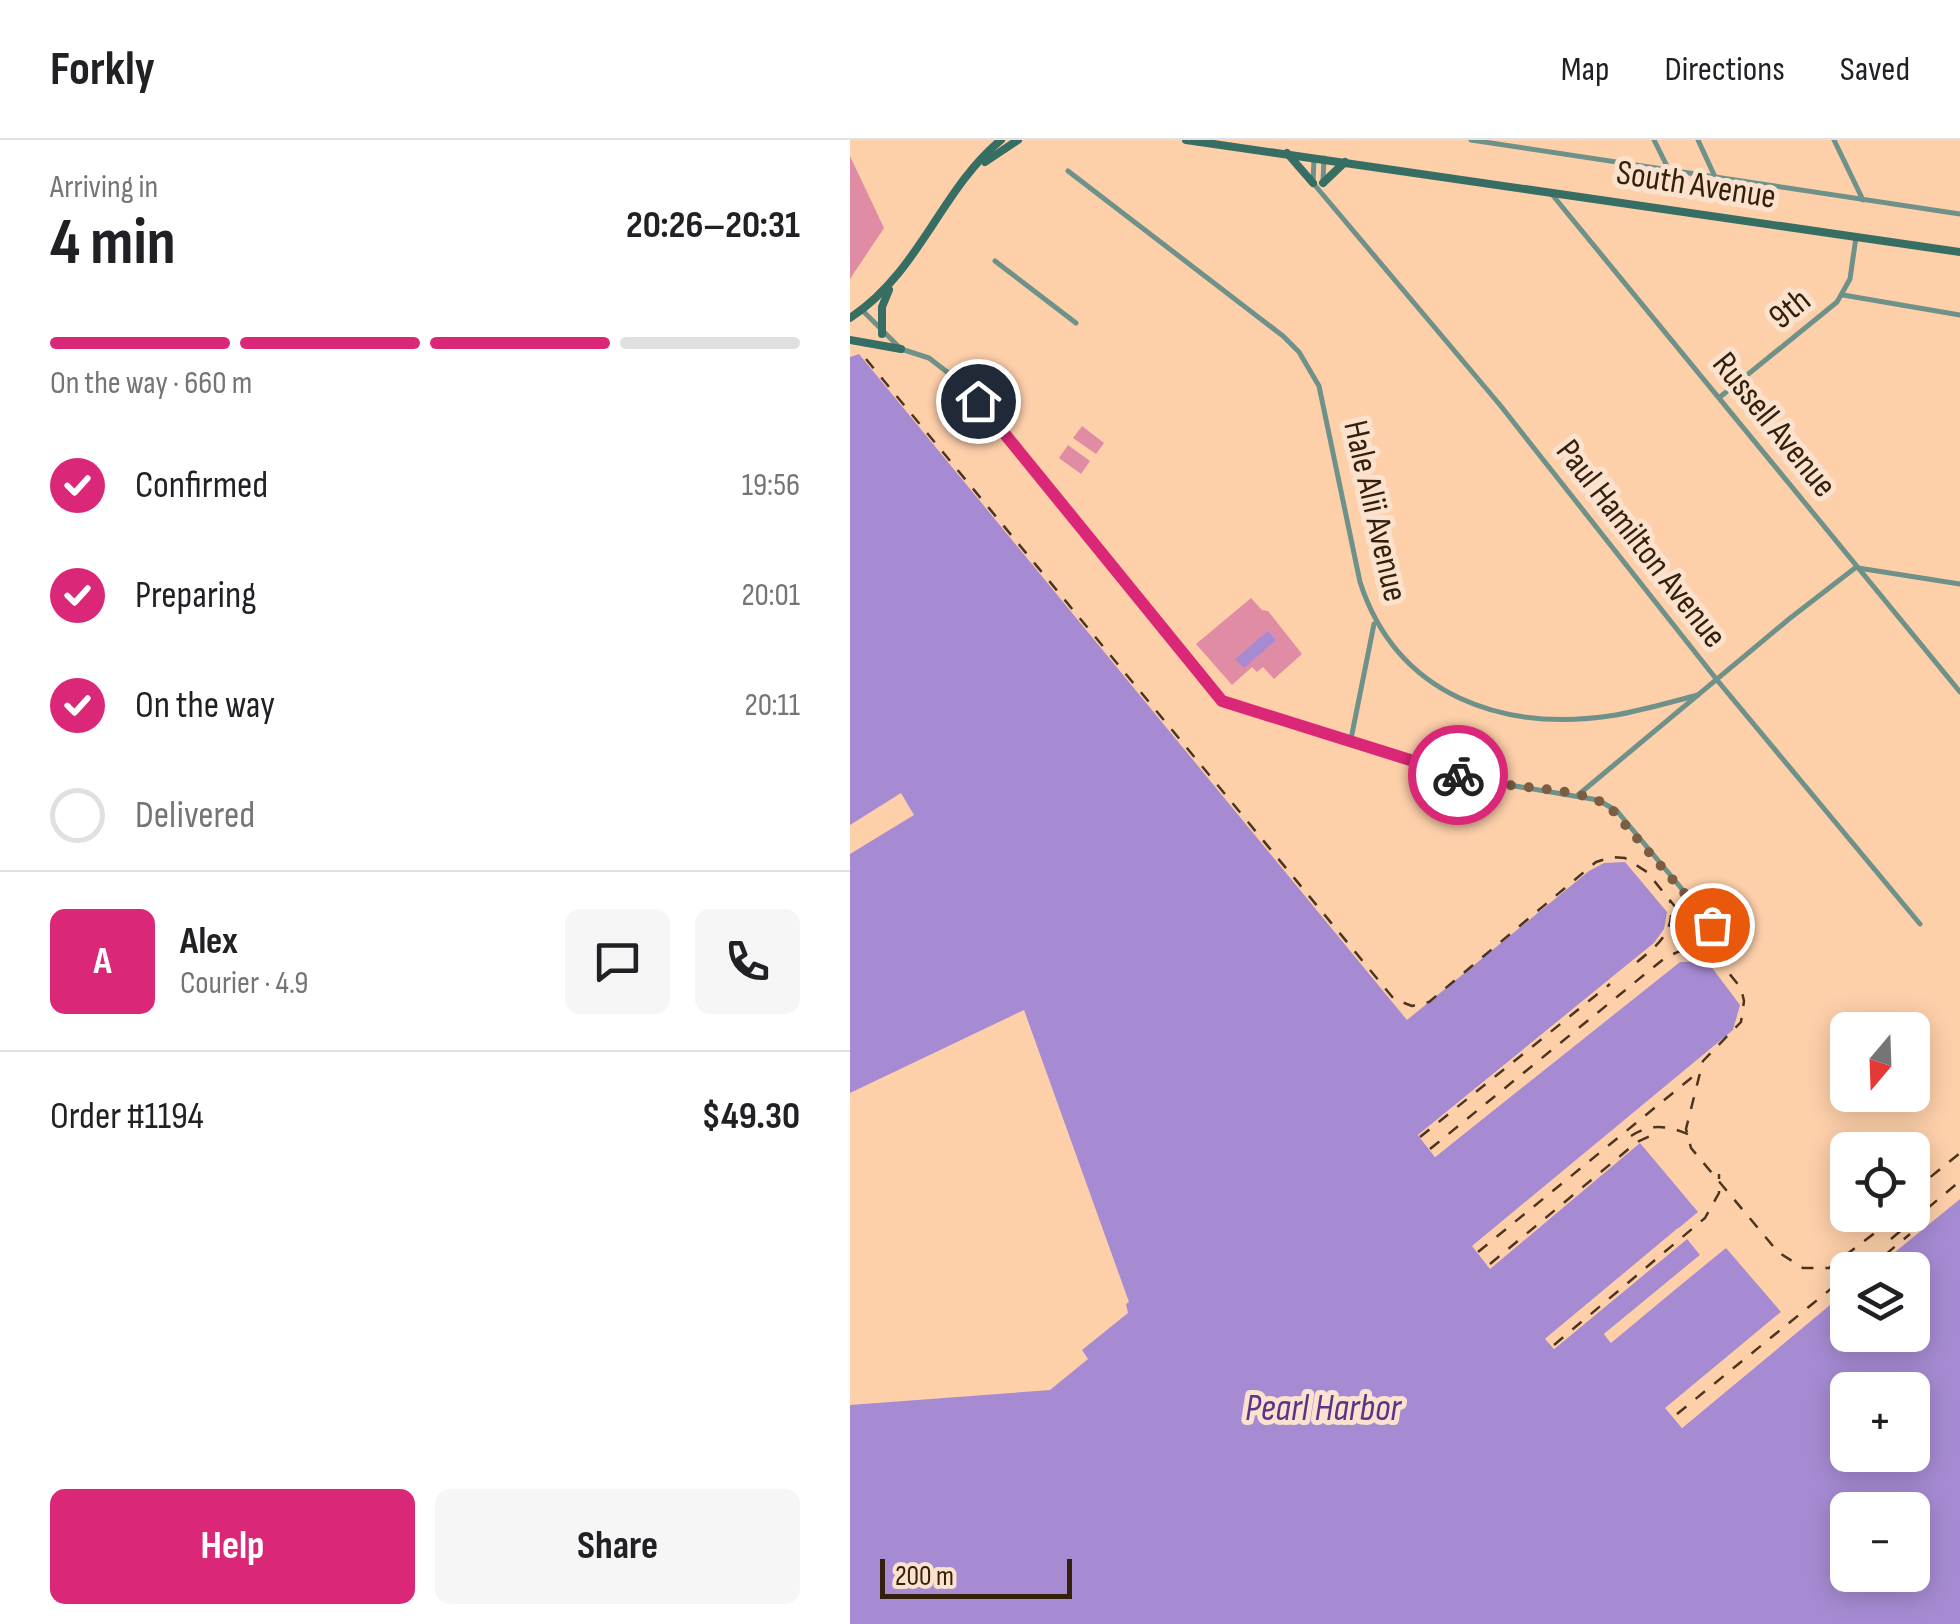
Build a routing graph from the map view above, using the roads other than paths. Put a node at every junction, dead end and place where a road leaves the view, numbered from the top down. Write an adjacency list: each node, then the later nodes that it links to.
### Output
1 (1001, 140): 13 (street)
2 (1018, 140): 13 (street)
3 (1186, 140): 9 (street, South Avenue)
4 (1471, 140): 8 (street)
5 (1654, 140): 12 (street)
6 (1698, 140): 15 (street)
7 (1834, 140): 18 (street)
8 (1490, 141): 12 (street)
9 (1287, 153): 10 (street, South Avenue); 16 (street)
10 (1319, 158): 11 (street, South Avenue); 16 (street)
11 (1345, 162): 16 (street); 17 (street, South Avenue)
12 (1670, 170): 15 (street)
13 (974, 171): 23 (street)
14 (1068, 171): 35 (street, Hale Alii Avenue)
15 (1716, 179): 18 (street)
16 (1318, 183): 36 (street, Paul Hamilton Avenue)
17 (1548, 190): 20 (street, South Avenue); 32 (street, Russell Avenue)
18 (1863, 200): 19 (street)
19 (1960, 214)
20 (1856, 237): 21 (street, South Avenue); 24 (street, 9th)
21 (1960, 252)
22 (994, 260): 28 (street)
23 (890, 286): 25 (street); 29 (street)
24 (1842, 295): 26 (street); 32 (street, 9th)
25 (862, 310): 27 (street); 29 (street)
26 (1960, 315)
27 (850, 318)
28 (1076, 323)
29 (882, 334): 31 (street)
30 (850, 340): 31 (street)
31 (900, 348): 39 (street)
32 (1720, 397): 33 (street, Russell Avenue)
33 (1856, 568): 34 (street); 36 (street); 37 (street, Russell Avenue)
34 (1960, 584)
35 (1374, 622): 38 (street, Hale Alii Avenue); 39 (street)
36 (1717, 680): 38 (street); 41 (street, Paul Hamilton Avenue)
37 (1960, 692)
38 (1698, 694): 40 (street)
39 (1351, 739): 40 (street)
40 (1578, 795): 42 (street)
41 (1920, 924)
42 (1736, 954)

